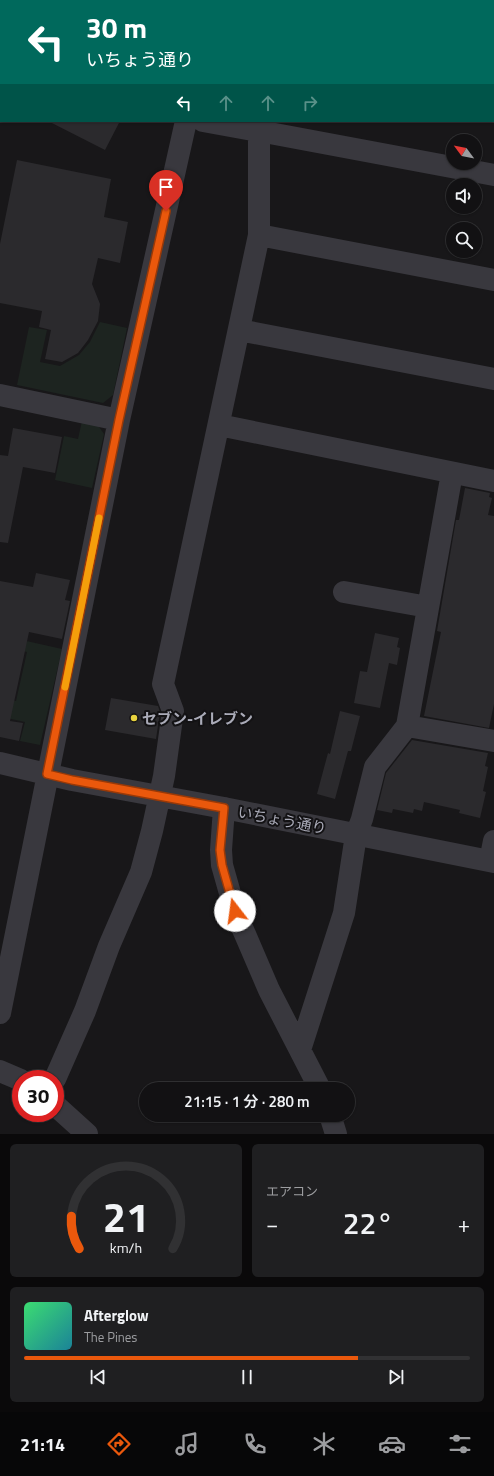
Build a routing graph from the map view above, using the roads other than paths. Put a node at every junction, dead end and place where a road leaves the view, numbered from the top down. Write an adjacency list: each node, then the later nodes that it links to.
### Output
1 (186, 122): 10 (street)
2 (209, 122): 3 (street)
3 (259, 131): 4 (street); 5 (street)
4 (494, 175)
5 (259, 235): 6 (street); 7 (street)
6 (494, 280)
7 (239, 330): 8 (street); 11 (street)
8 (494, 380)
9 (0, 395): 10 (street)
10 (119, 420): 19 (street)
11 (219, 425): 12 (street); 20 (street)
12 (452, 473): 13 (street); 15 (street)
13 (494, 481)
14 (344, 592): 15 (street)
15 (428, 607): 16 (street)
16 (407, 726): 17 (street); 22 (street)
17 (494, 742)
18 (0, 763): 19 (street, いちょう通り)
19 (47, 774): 20 (street, いちょう通り); 24 (street)
20 (160, 796): 21 (street, いちょう通り); 27 (street)
21 (224, 808): 22 (street, いちょう通り); 25 (street)
22 (356, 835): 23 (street, いちょう通り); 25 (street)
23 (493, 855)
24 (0, 1013)
25 (300, 1050): 29 (street)
26 (0, 1070): 28 (street)
27 (59, 1070)
28 (12, 1076)
29 (316, 1082)
30 (64, 1113): 32 (street)
31 (332, 1122): 33 (street)
32 (87, 1134)
33 (336, 1134)

